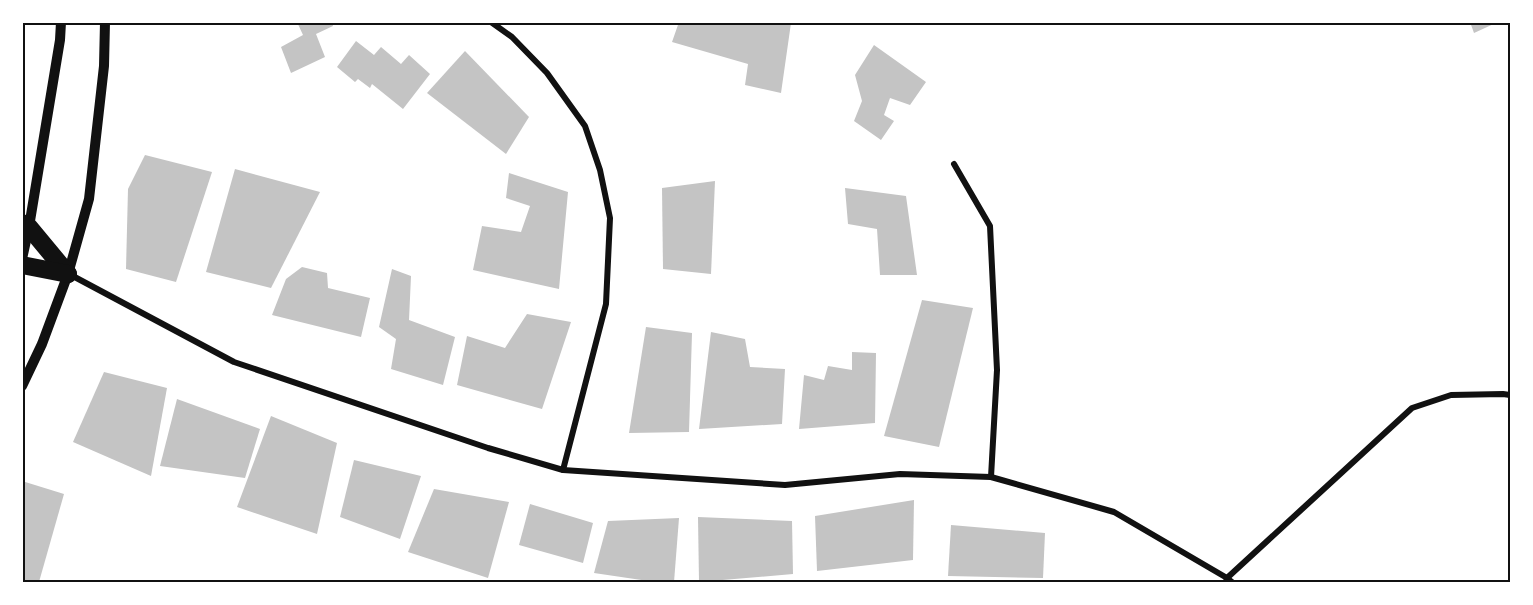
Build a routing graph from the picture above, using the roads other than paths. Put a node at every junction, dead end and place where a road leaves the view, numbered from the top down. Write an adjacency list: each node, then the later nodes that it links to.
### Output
1 (61, 22): 5 (street)
2 (105, 22): 8 (street)
3 (491, 22): 11 (street)
4 (954, 164): 12 (street)
5 (26, 225): 6 (street); 8 (highway)
6 (22, 259)
7 (22, 265): 8 (highway)
8 (68, 274): 9 (street); 11 (street)
9 (22, 386)
10 (1510, 395): 13 (street)
11 (563, 470): 12 (street)
12 (991, 477): 13 (street)
13 (1228, 581)

